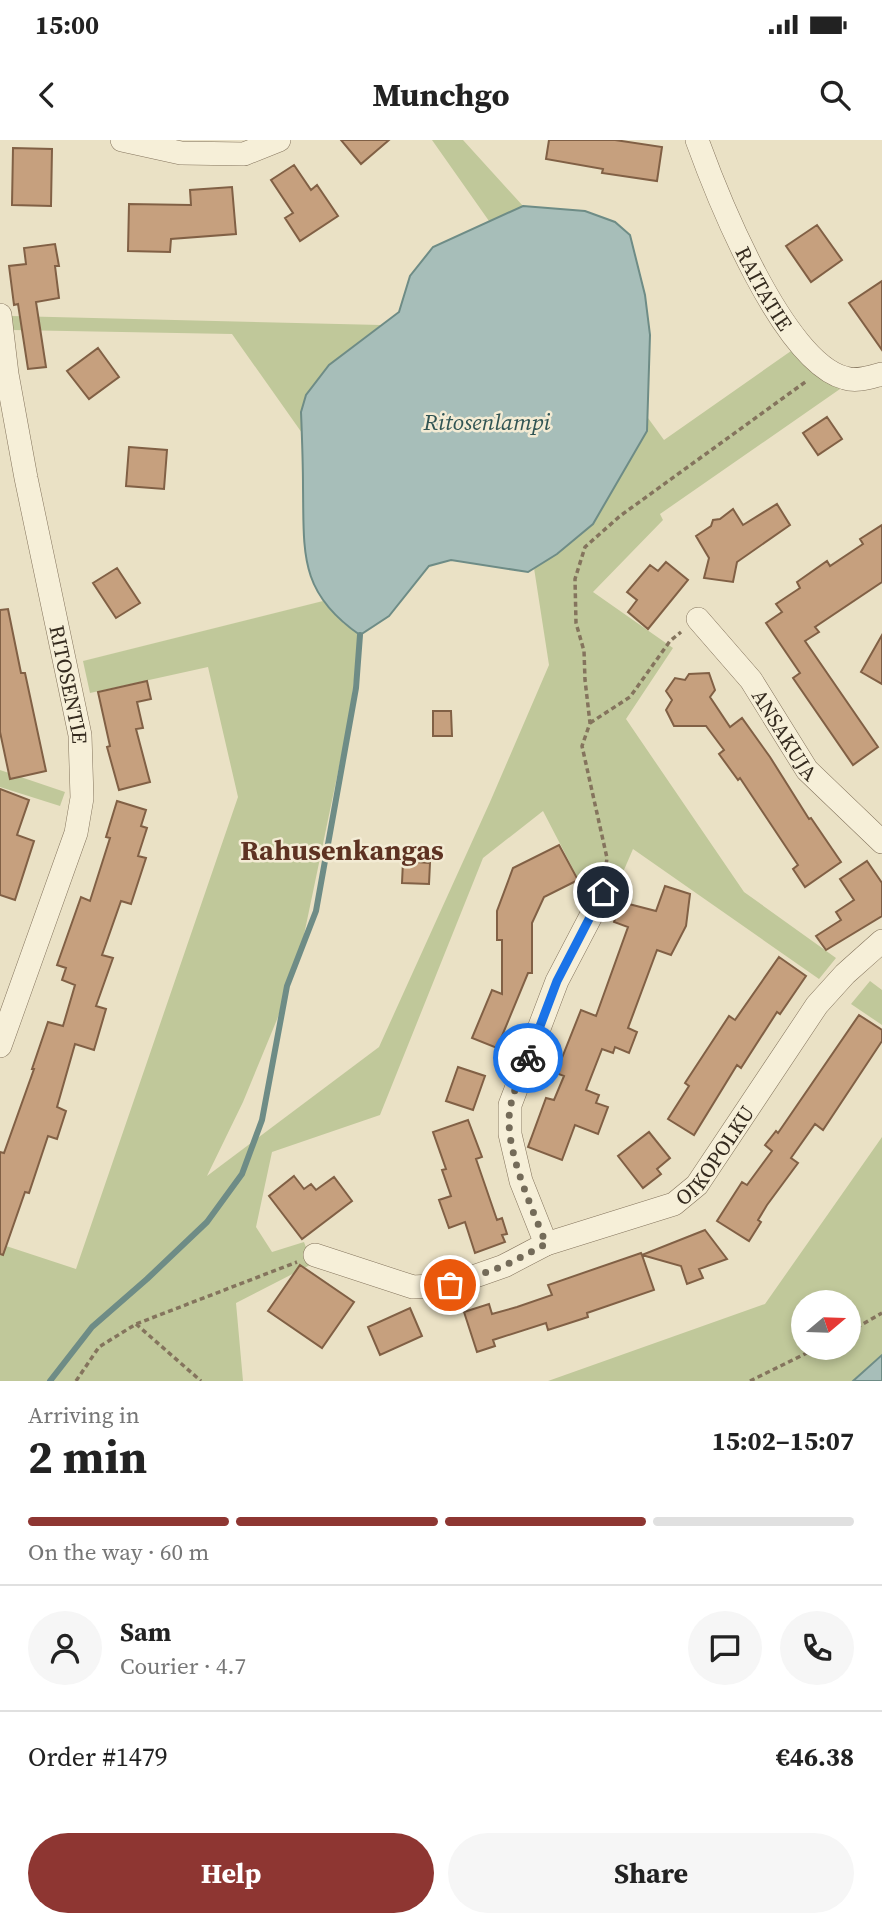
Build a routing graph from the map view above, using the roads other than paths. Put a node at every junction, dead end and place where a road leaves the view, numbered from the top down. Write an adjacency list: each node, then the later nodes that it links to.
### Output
1 (122, 140): 2 (street)
2 (279, 140)
3 (697, 140): 5 (street, RAITATIE)
4 (0, 315): 6 (street, RITOSENTIE)
5 (882, 374)
6 (4, 379): 11 (street, RITOSENTIE)
7 (698, 619): 8 (street, ANSAKUJA)
8 (882, 842)
9 (603, 892): 12 (street)
10 (882, 941): 12 (street, OIKOPOLKU)
11 (0, 1046)
12 (546, 1244): 13 (street, OIKOPOLKU)
13 (315, 1255)

